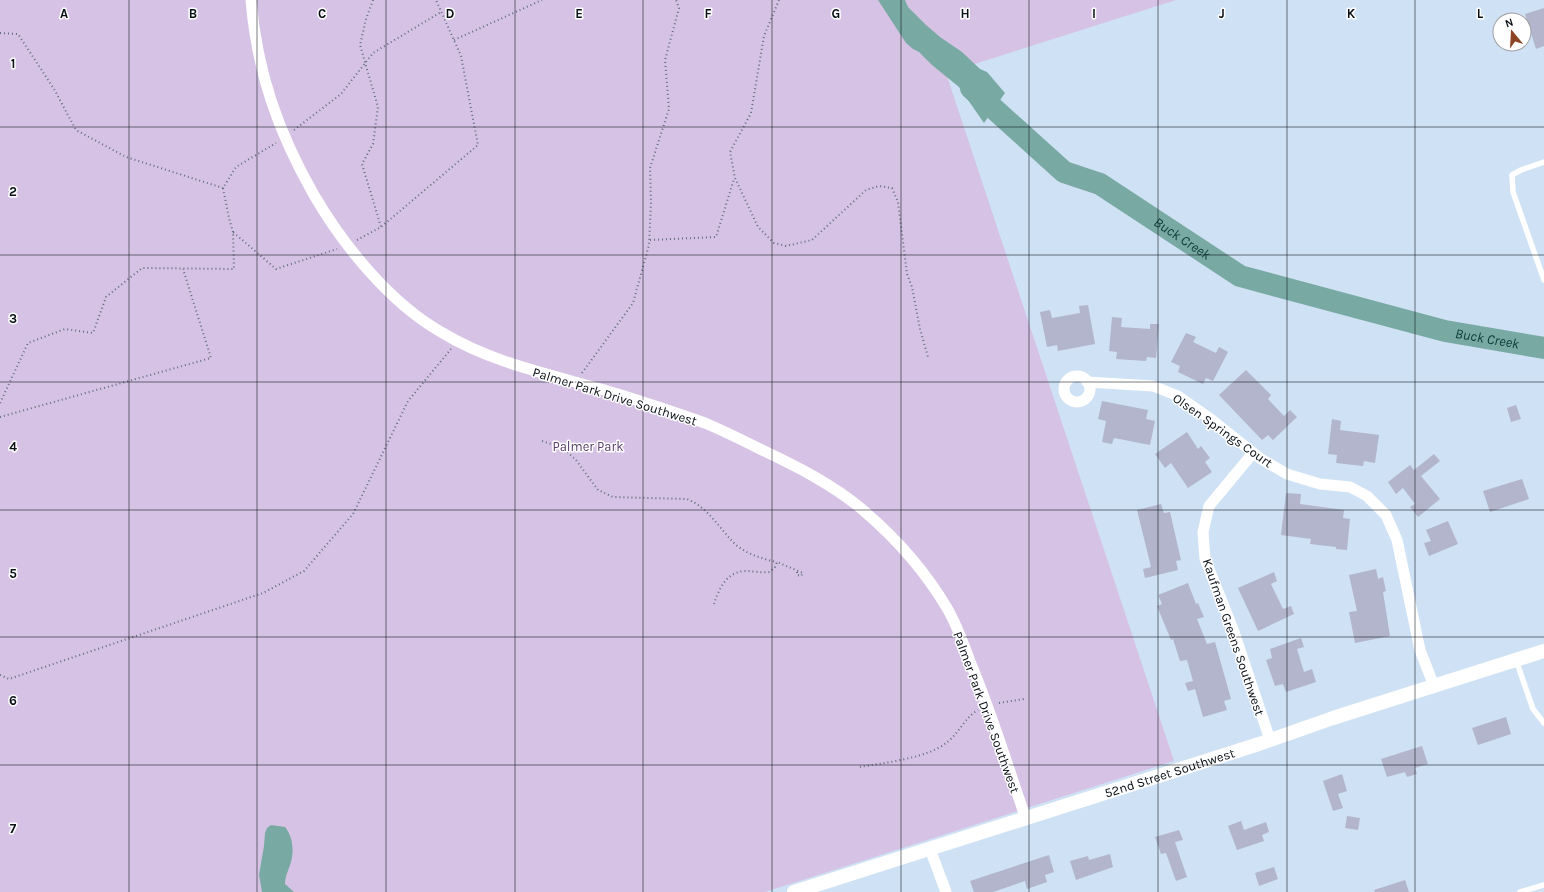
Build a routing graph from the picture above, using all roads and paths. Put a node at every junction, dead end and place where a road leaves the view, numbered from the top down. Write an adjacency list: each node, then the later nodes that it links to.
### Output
1 (251, 0): 11 (street, Palmer Park Drive Southwest)
2 (374, 0): 10 (path)
3 (436, 0): 7 (path)
4 (542, 0): 9 (path)
5 (676, 0): 17 (path)
6 (779, 0): 13 (path)
7 (441, 12): 9 (path); 10 (path)
8 (0, 33): 14 (path)
9 (454, 40): 15 (path)
10 (366, 63): 11 (path); 15 (path)
11 (285, 137): 14 (path); 18 (street, Palmer Park Drive Southwest)
12 (1544, 162): 20 (lane)
13 (735, 178): 17 (path); 22 (path)
14 (223, 188): 16 (path)
15 (381, 227): 18 (path)
16 (233, 232): 18 (path); 19 (path)
17 (649, 240): 24 (path)
18 (347, 245): 21 (street, Palmer Park Drive Southwest)
19 (182, 269): 25 (path); 26 (path)
20 (1544, 280)
21 (458, 341): 24 (street, Palmer Park Drive Southwest); 34 (path)
22 (928, 357)
23 (1087, 382): 28 (street, Olsen Springs Court)
24 (574, 383): 37 (street, Palmer Park Drive Southwest)
25 (0, 403)
26 (0, 417)
27 (542, 441): 29 (path)
28 (1253, 453): 35 (street, Olsen Springs Court); 39 (street, Kaufman Greens Southwest)
29 (777, 562): 30 (path); 31 (path)
30 (797, 570)
31 (714, 604)
32 (1544, 651): 33 (street, 52nd Street Southwest)
33 (1516, 660): 35 (street, 52nd Street Southwest); 38 (lane)
34 (0, 675)
35 (1434, 686): 39 (street, 52nd Street Southwest)
36 (1024, 699): 37 (path)
37 (987, 706): 40 (path); 41 (street, Palmer Park Drive Southwest)
38 (1544, 723)
39 (1270, 740): 41 (street, 52nd Street Southwest)
40 (860, 767)
41 (1026, 818): 42 (street, 52nd Street Southwest)
42 (930, 849): 44 (street, 52nd Street Southwest); 45 (street)
43 (1544, 885): 46 (lane)
44 (794, 892)
45 (946, 892)
46 (1520, 892)

